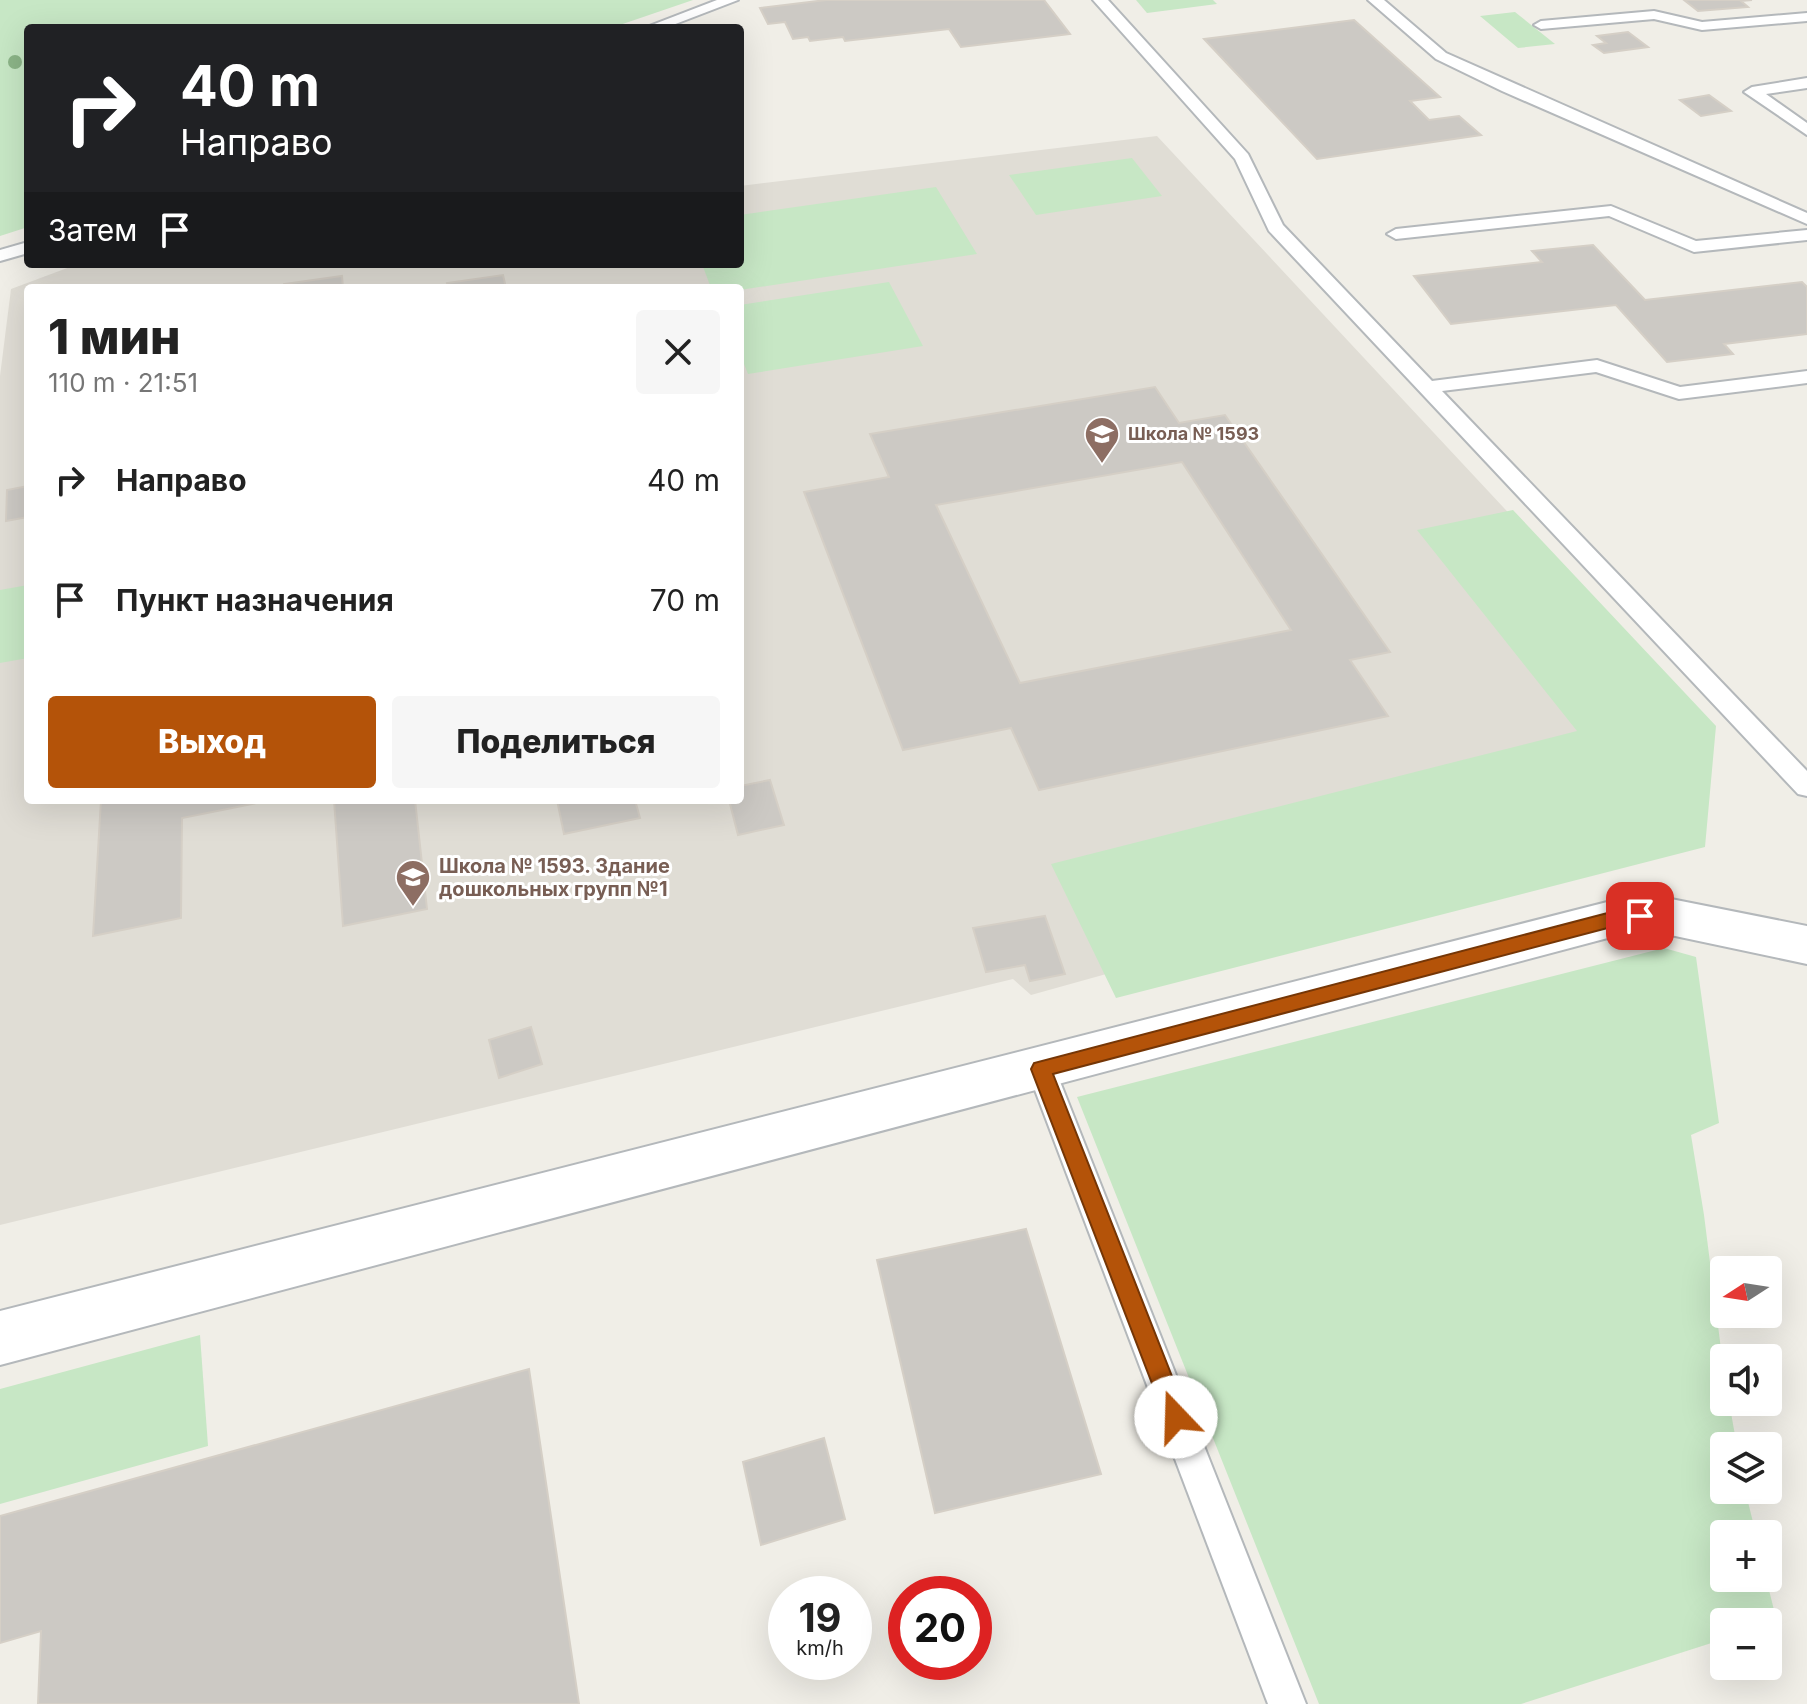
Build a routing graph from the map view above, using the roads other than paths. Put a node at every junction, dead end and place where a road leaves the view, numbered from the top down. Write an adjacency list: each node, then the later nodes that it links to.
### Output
1 (731, 0): 5 (lane)
2 (1100, 0): 15 (lane)
3 (1375, 0): 9 (lane)
4 (1807, 17): 6 (lane)
5 (662, 24)
6 (1541, 25)
7 (1807, 83): 8 (lane)
8 (1807, 130)
9 (1804, 215)
10 (1396, 234): 11 (lane)
11 (1807, 235)
12 (24, 248): 13 (lane)
13 (0, 256)
14 (1807, 377): 15 (lane)
15 (1428, 387): 16 (lane)
16 (1807, 787)
17 (1807, 945): 18 (street)
18 (1041, 1069): 19 (street); 20 (lane)
19 (0, 1338)
20 (1287, 1704)

